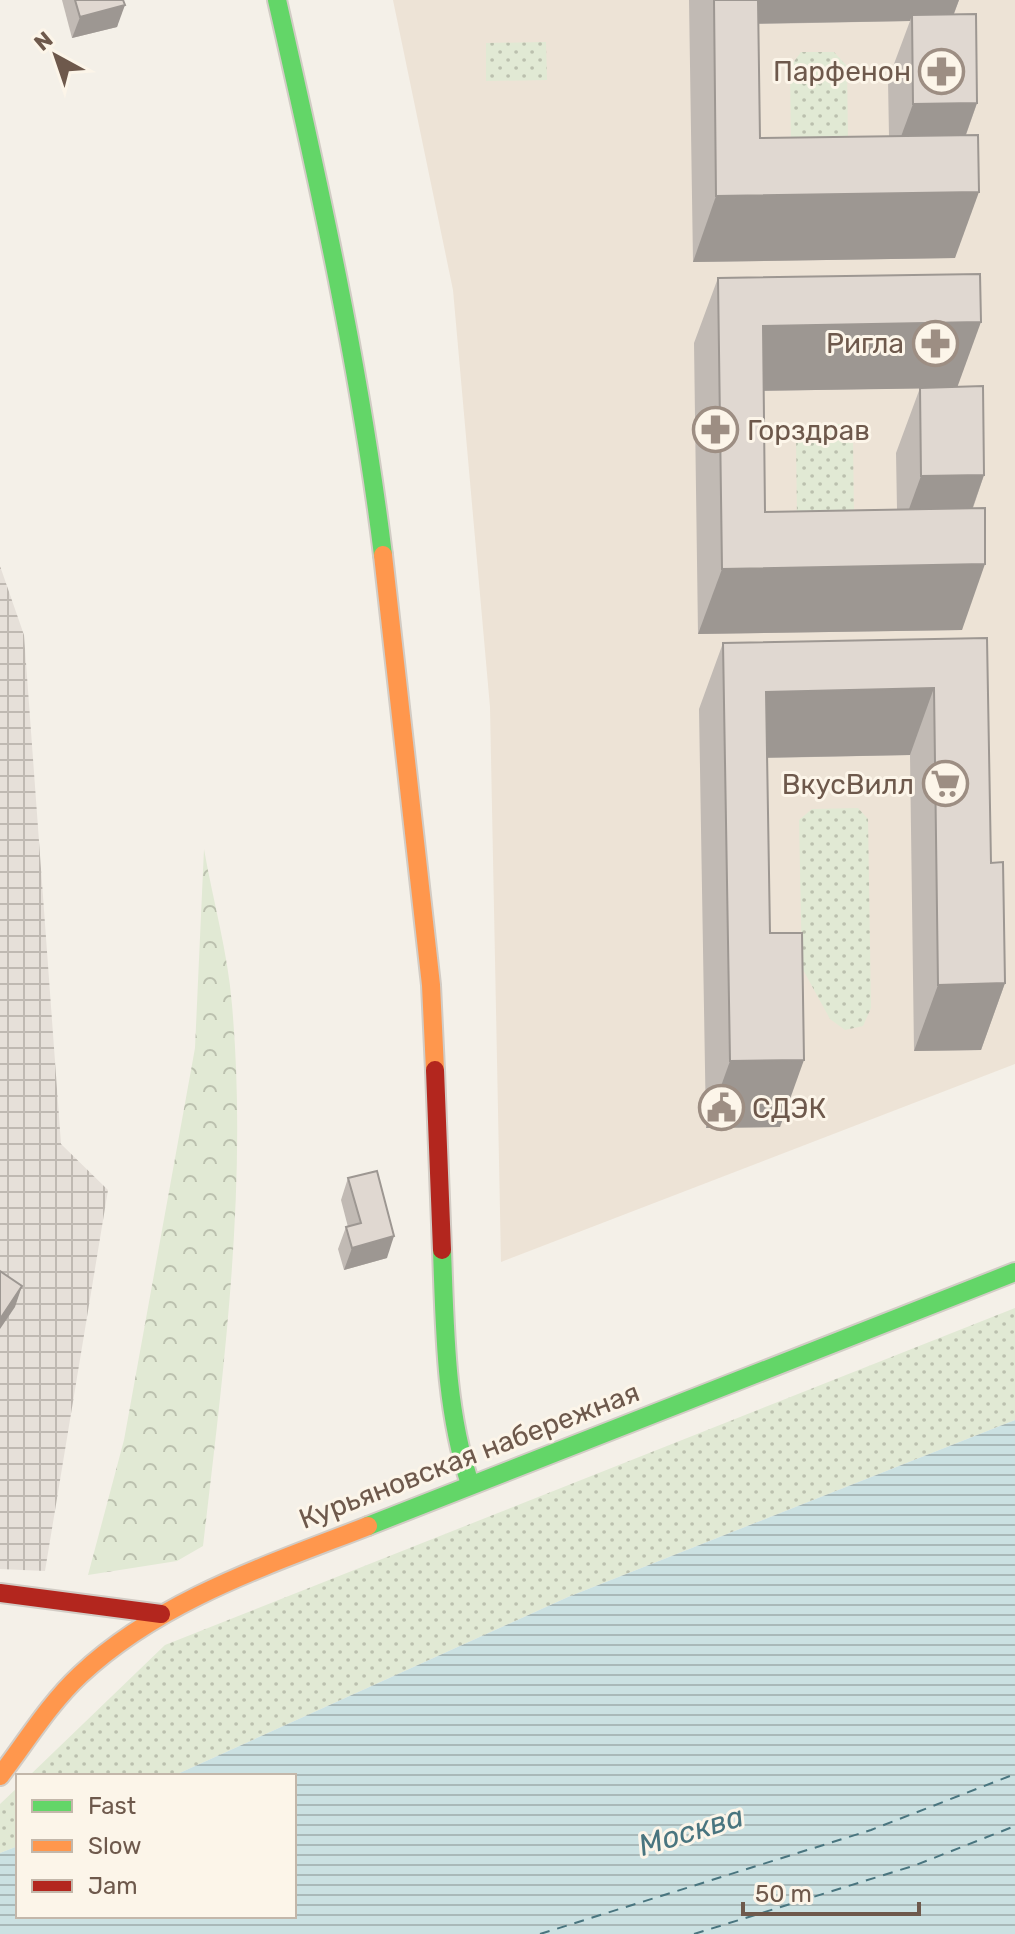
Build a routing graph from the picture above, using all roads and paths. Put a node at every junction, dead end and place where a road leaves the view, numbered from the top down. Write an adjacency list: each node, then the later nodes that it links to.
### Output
1 (277, 0): 3 (street)
2 (1015, 1272): 3 (street, Курьяновская набережная)
3 (470, 1484): 5 (street, Курьяновская набережная)
4 (0, 1593): 5 (street)
5 (161, 1614): 6 (street, Курьяновская набережная)
6 (0, 1776)

